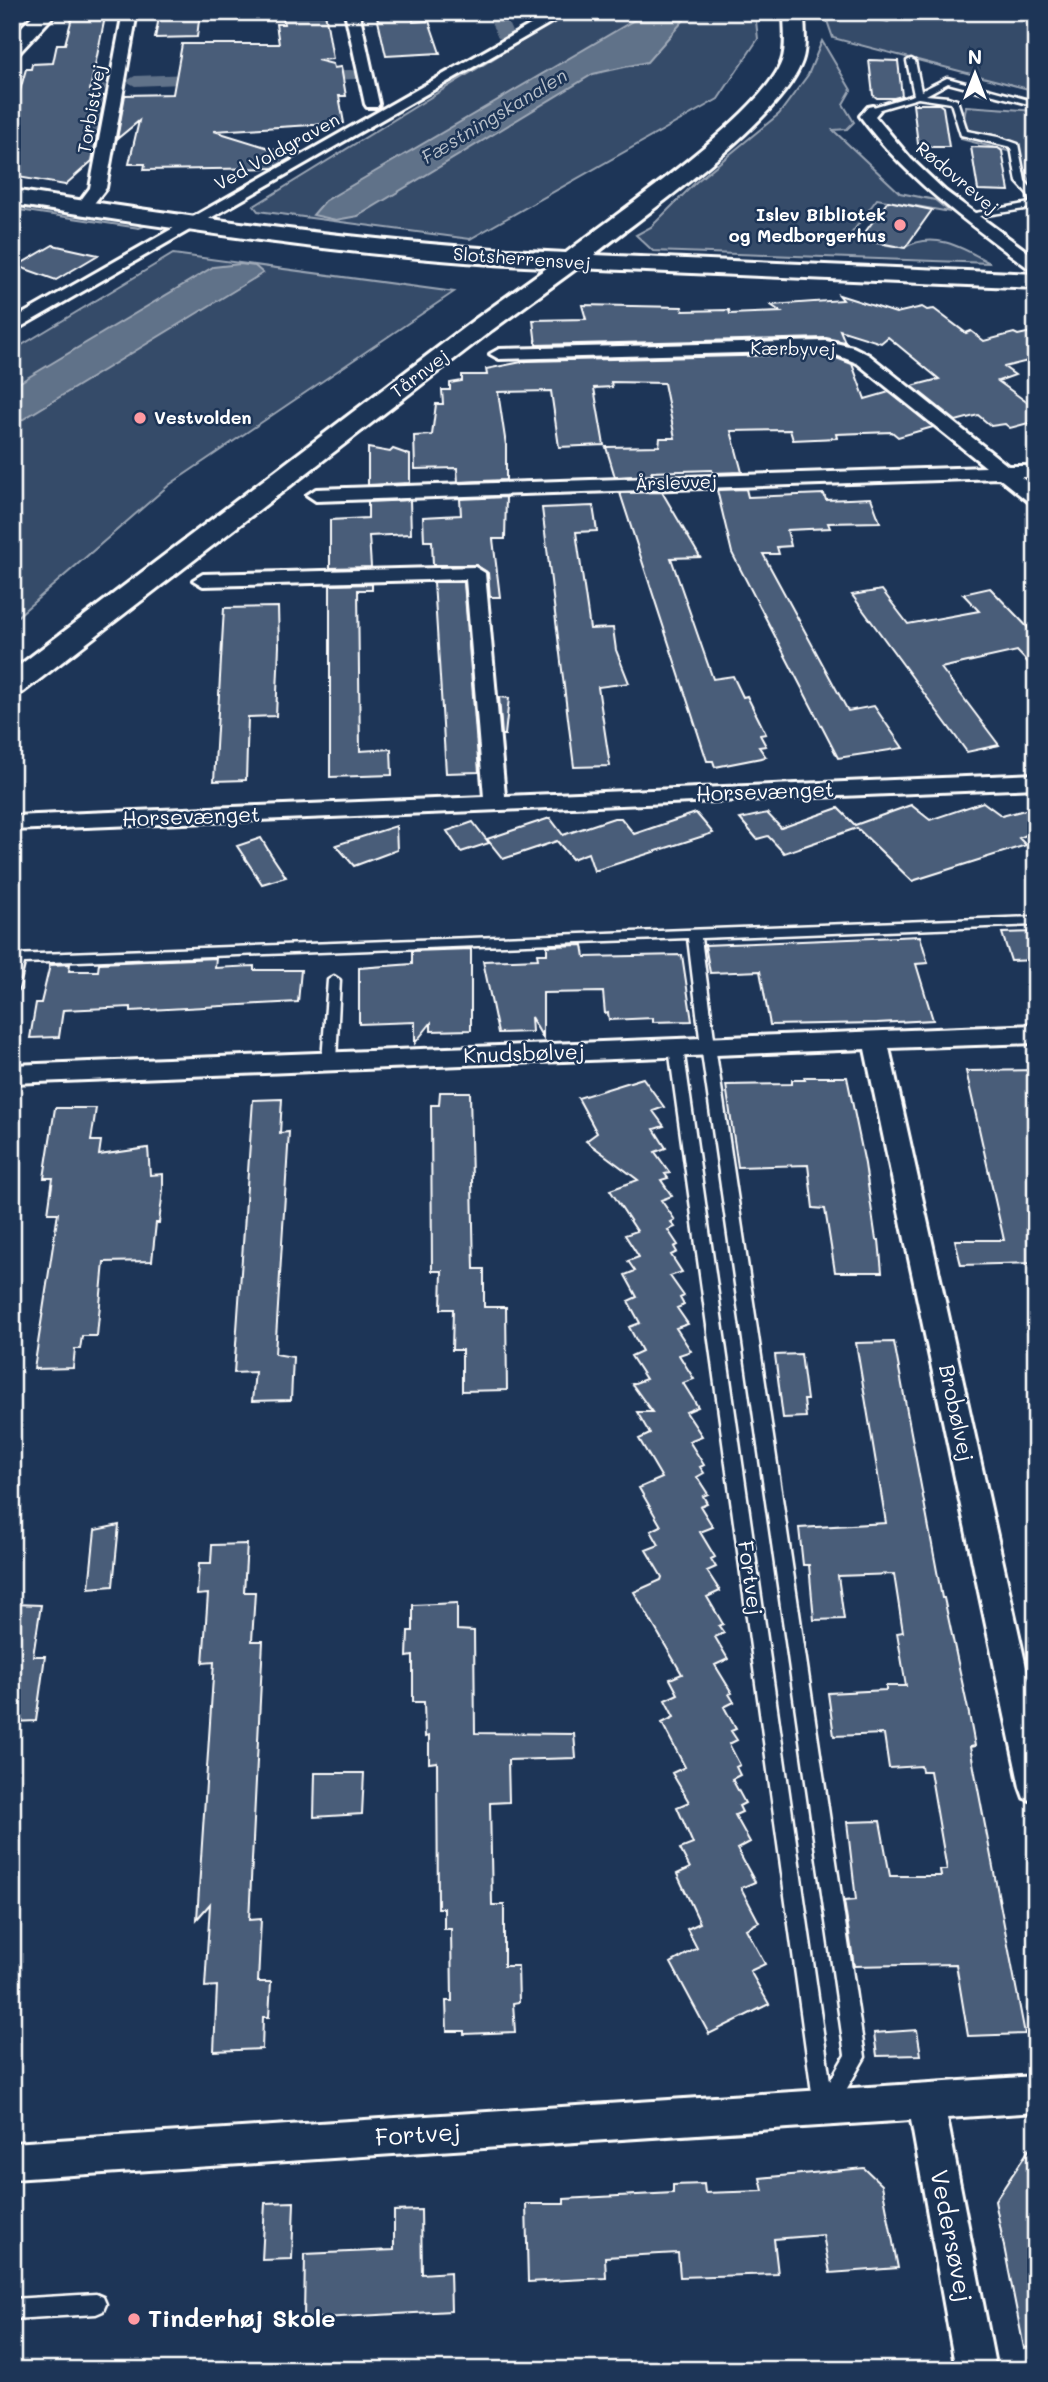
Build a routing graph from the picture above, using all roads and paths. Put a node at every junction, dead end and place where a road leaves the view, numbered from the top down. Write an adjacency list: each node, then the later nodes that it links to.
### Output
1 (47, 12): 7 (main road)
2 (130, 12): 16 (street, Torbistvej)
3 (352, 12): 10 (street)
4 (563, 12): 19 (street, Ved Voldgraven)
5 (794, 12): 6 (main road, Tårnvej)
6 (792, 37): 14 (main road); 22 (main road, Tårnvej)
7 (12, 49)
8 (911, 61): 9 (lane)
9 (918, 96): 11 (lane); 12 (lane); 15 (lane)
10 (372, 104)
11 (1036, 104)
12 (873, 110): 18 (street, Rødovrevej)
13 (12, 197): 16 (main road, Slotsherrensvej)
14 (617, 197)
15 (1035, 207): 18 (lane)
16 (83, 208): 19 (main road, Slotsherrensvej)
17 (12, 216): 21 (main road, Slotsherrensvej)
18 (970, 216): 23 (street, Rødovrevej)
19 (187, 224): 21 (street, Ved Voldgraven); 24 (main road, Slotsherrensvej)
20 (562, 237): 24 (main road, Tårnvej)
21 (164, 238): 24 (main road, Slotsherrensvej); 27 (street, Ved Voldgraven)
22 (570, 262): 24 (main road, Tårnvej); 25 (main road, Slotsherrensvej)
23 (1036, 266)
24 (540, 268): 26 (main road, Slotsherrensvej); 36 (main road, Tårnvej)
25 (1036, 281)
26 (1036, 296)
27 (12, 327)
28 (499, 355): 31 (street, Kærbyvej)
29 (362, 387): 35 (main road, Tårnvej)
30 (1036, 471): 31 (street, Årslevvej)
31 (1002, 472): 32 (street, Årslevvej); 33 (street, Kærbyvej)
32 (316, 495)
33 (1036, 498)
34 (203, 580): 38 (street)
35 (12, 657)
36 (12, 686)
37 (1036, 780): 38 (street, Horsevænget)
38 (495, 801): 39 (street, Horsevænget)
39 (12, 823)
40 (1036, 921): 41 (lane)
41 (694, 933): 42 (lane); 47 (lane)
42 (15, 959): 44 (lane)
43 (334, 981): 49 (lane)
44 (12, 989)
45 (1036, 1034): 46 (street, Knudsbølvej)
46 (875, 1040): 47 (street, Knudsbølvej); 51 (street, Brobølvej)
47 (708, 1046): 48 (street, Knudsbølvej); 54 (lane)
48 (676, 1048): 49 (street, Knudsbølvej); 54 (lane, Fortvej)
49 (329, 1061): 50 (street, Knudsbølvej)
50 (12, 1074)
51 (1036, 1787)
52 (1036, 2094): 53 (street, Fortvej)
53 (926, 2102): 54 (street, Fortvej); 58 (street, Vedersøvej)
54 (825, 2108): 55 (street, Fortvej)
55 (12, 2161)
56 (96, 2304): 57 (lane)
57 (12, 2309)
58 (976, 2370)

